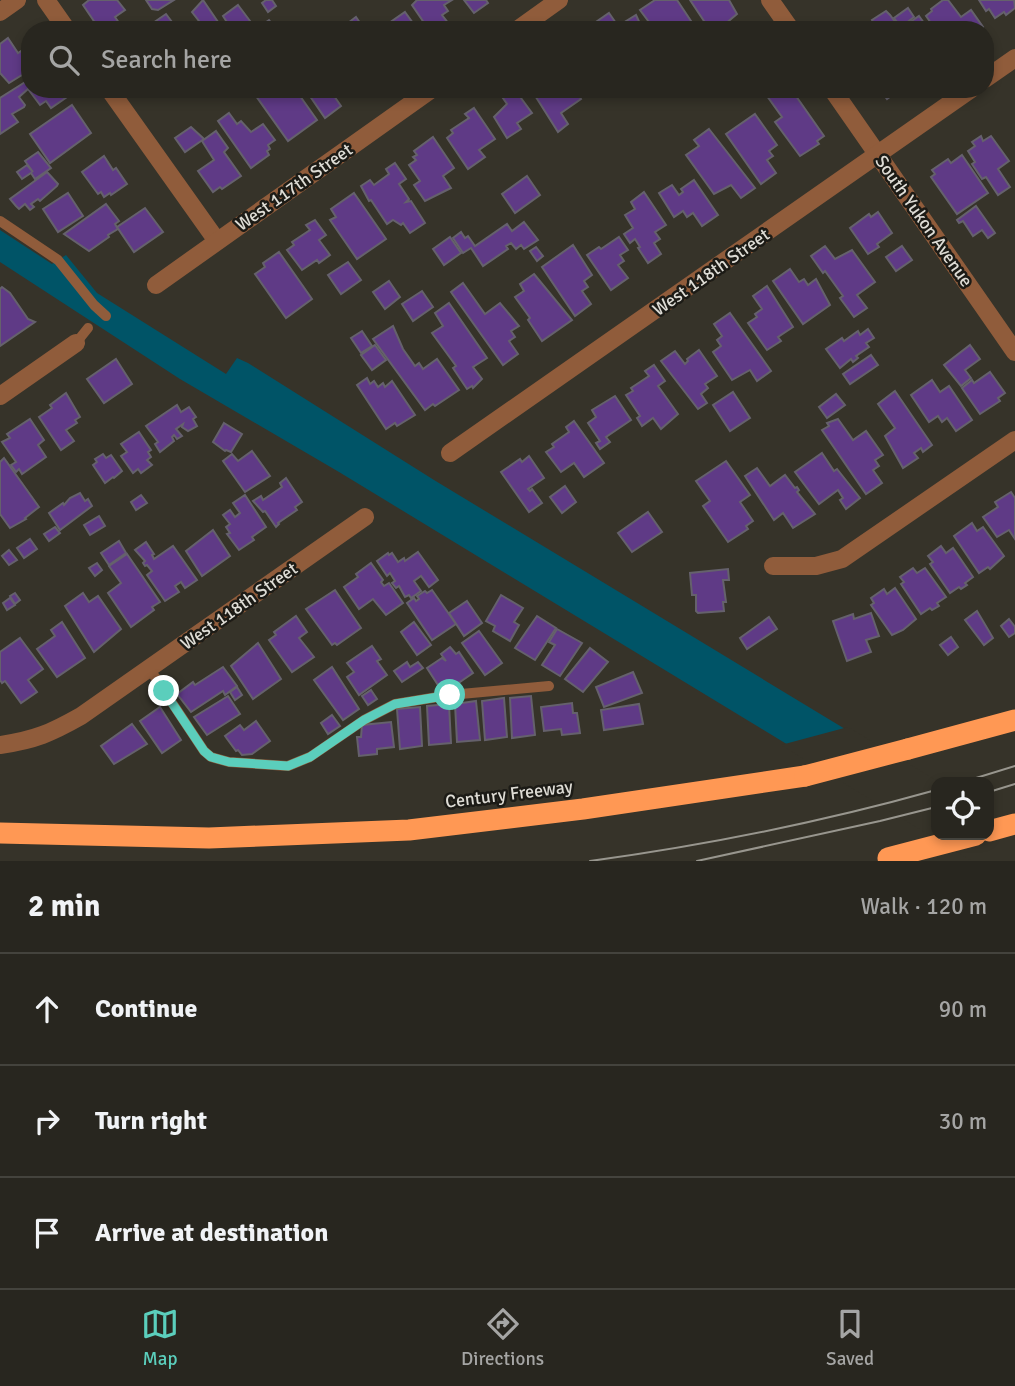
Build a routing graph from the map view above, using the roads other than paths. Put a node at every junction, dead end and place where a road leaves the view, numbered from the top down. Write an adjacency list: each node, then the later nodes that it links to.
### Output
1 (17, 0): 5 (street)
2 (46, 0): 6 (street)
3 (559, 0): 7 (street)
4 (770, 0): 8 (street)
5 (0, 12)
6 (61, 21)
7 (530, 21)
8 (785, 21)
9 (1015, 58): 10 (street)
10 (994, 73)
11 (115, 98): 17 (street)
12 (419, 98): 17 (street, West 117th Street)
13 (838, 98): 15 (street, South Yukon Avenue)
14 (958, 98): 15 (street, West 118th Street)
15 (879, 155): 22 (street, South Yukon Avenue); 25 (street, West 118th Street)
16 (0, 221): 19 (lane)
17 (217, 241): 18 (street, West 117th Street)
18 (151, 290)
19 (106, 316)
20 (88, 328): 21 (lane)
21 (76, 343): 23 (street)
22 (1015, 352)
23 (0, 396)
24 (1015, 440): 27 (street)
25 (450, 453)
26 (365, 517): 28 (street, West 118th Street)
27 (774, 566)
28 (149, 668): 29 (lane); 31 (street, West 118th Street)
29 (549, 687)
30 (1015, 720): 34 (highway, Century Freeway, bridge)
31 (0, 745)
32 (1015, 824): 33 (highway)
33 (994, 830)
34 (0, 833)
35 (956, 840): 36 (highway, bridge)
36 (882, 860)

